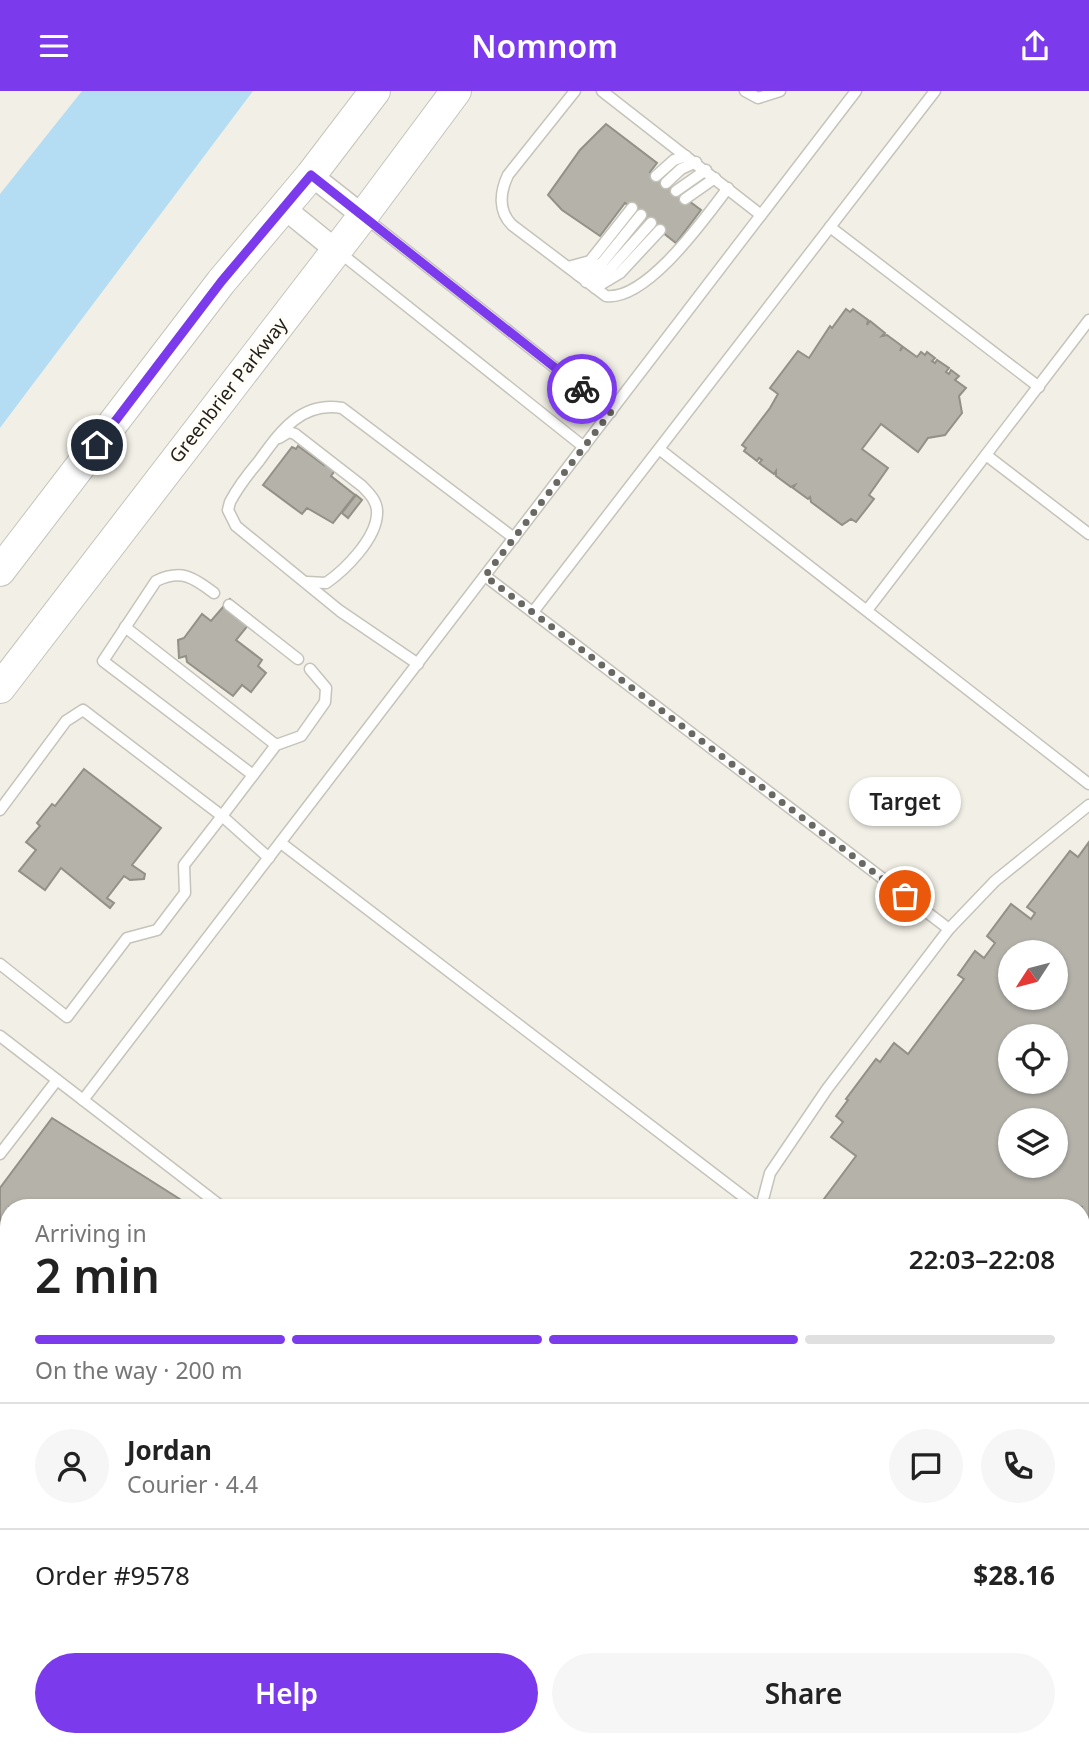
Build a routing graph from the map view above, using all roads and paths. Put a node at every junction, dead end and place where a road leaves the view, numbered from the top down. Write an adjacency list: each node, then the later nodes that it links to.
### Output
1 (375, 91): 11 (main road)
2 (456, 91): 18 (main road, Greenbrier Parkway)
3 (575, 91): 22 (lane)
4 (602, 91): 9 (lane)
5 (745, 91): 6 (lane)
6 (780, 91)
7 (936, 91): 20 (lane)
8 (852, 92): 17 (lane)
9 (691, 159): 10 (lane); 12 (lane)
10 (710, 174): 13 (lane); 14 (lane); 15 (lane)
11 (311, 175): 16 (main road); 18 (street)
12 (661, 180)
13 (728, 188): 17 (lane); 23 (lane)
14 (676, 191)
15 (685, 199)
16 (284, 208): 21 (street); 33 (main road)
17 (761, 215): 26 (lane)
18 (363, 216): 21 (main road, Greenbrier Parkway); 26 (lane)
19 (655, 226): 23 (lane)
20 (830, 227): 25 (lane); 29 (lane)
21 (337, 251): 28 (lane); 44 (main road, Greenbrier Parkway)
22 (568, 267): 23 (lane); 23 (lane)
23 (586, 282)
24 (1089, 320): 25 (lane)
25 (1038, 387): 30 (lane)
26 (611, 412): 28 (lane)
27 (271, 444): 32 (lane); 35 (lane); 35 (lane)
28 (584, 447): 32 (lane)
29 (659, 449): 38 (lane); 39 (lane)
30 (986, 455): 31 (lane); 38 (lane)
31 (1089, 534)
32 (514, 538): 34 (lane)
33 (0, 571)
34 (485, 576): 39 (lane); 42 (lane)
35 (301, 580): 42 (lane)
36 (214, 593): 40 (lane)
37 (229, 605): 41 (lane)
38 (869, 609): 47 (lane)
39 (533, 612): 53 (lane)
40 (125, 627): 45 (lane); 46 (lane)
41 (298, 659)
42 (418, 664): 51 (lane)
43 (310, 669): 45 (lane)
44 (0, 688)
45 (276, 745): 46 (lane)
46 (253, 775): 50 (lane)
47 (1089, 784)
48 (1089, 805): 53 (lane)
49 (0, 810): 50 (lane)
50 (222, 816): 52 (lane); 54 (lane)
51 (281, 842): 52 (lane); 60 (lane)
52 (270, 858): 57 (lane)
53 (949, 929): 61 (lane)
54 (0, 964)
55 (0, 1035): 56 (lane)
56 (57, 1080): 57 (lane); 58 (lane)
57 (83, 1100): 59 (lane)
58 (0, 1154)
59 (212, 1199)
60 (749, 1199)
61 (762, 1199)

